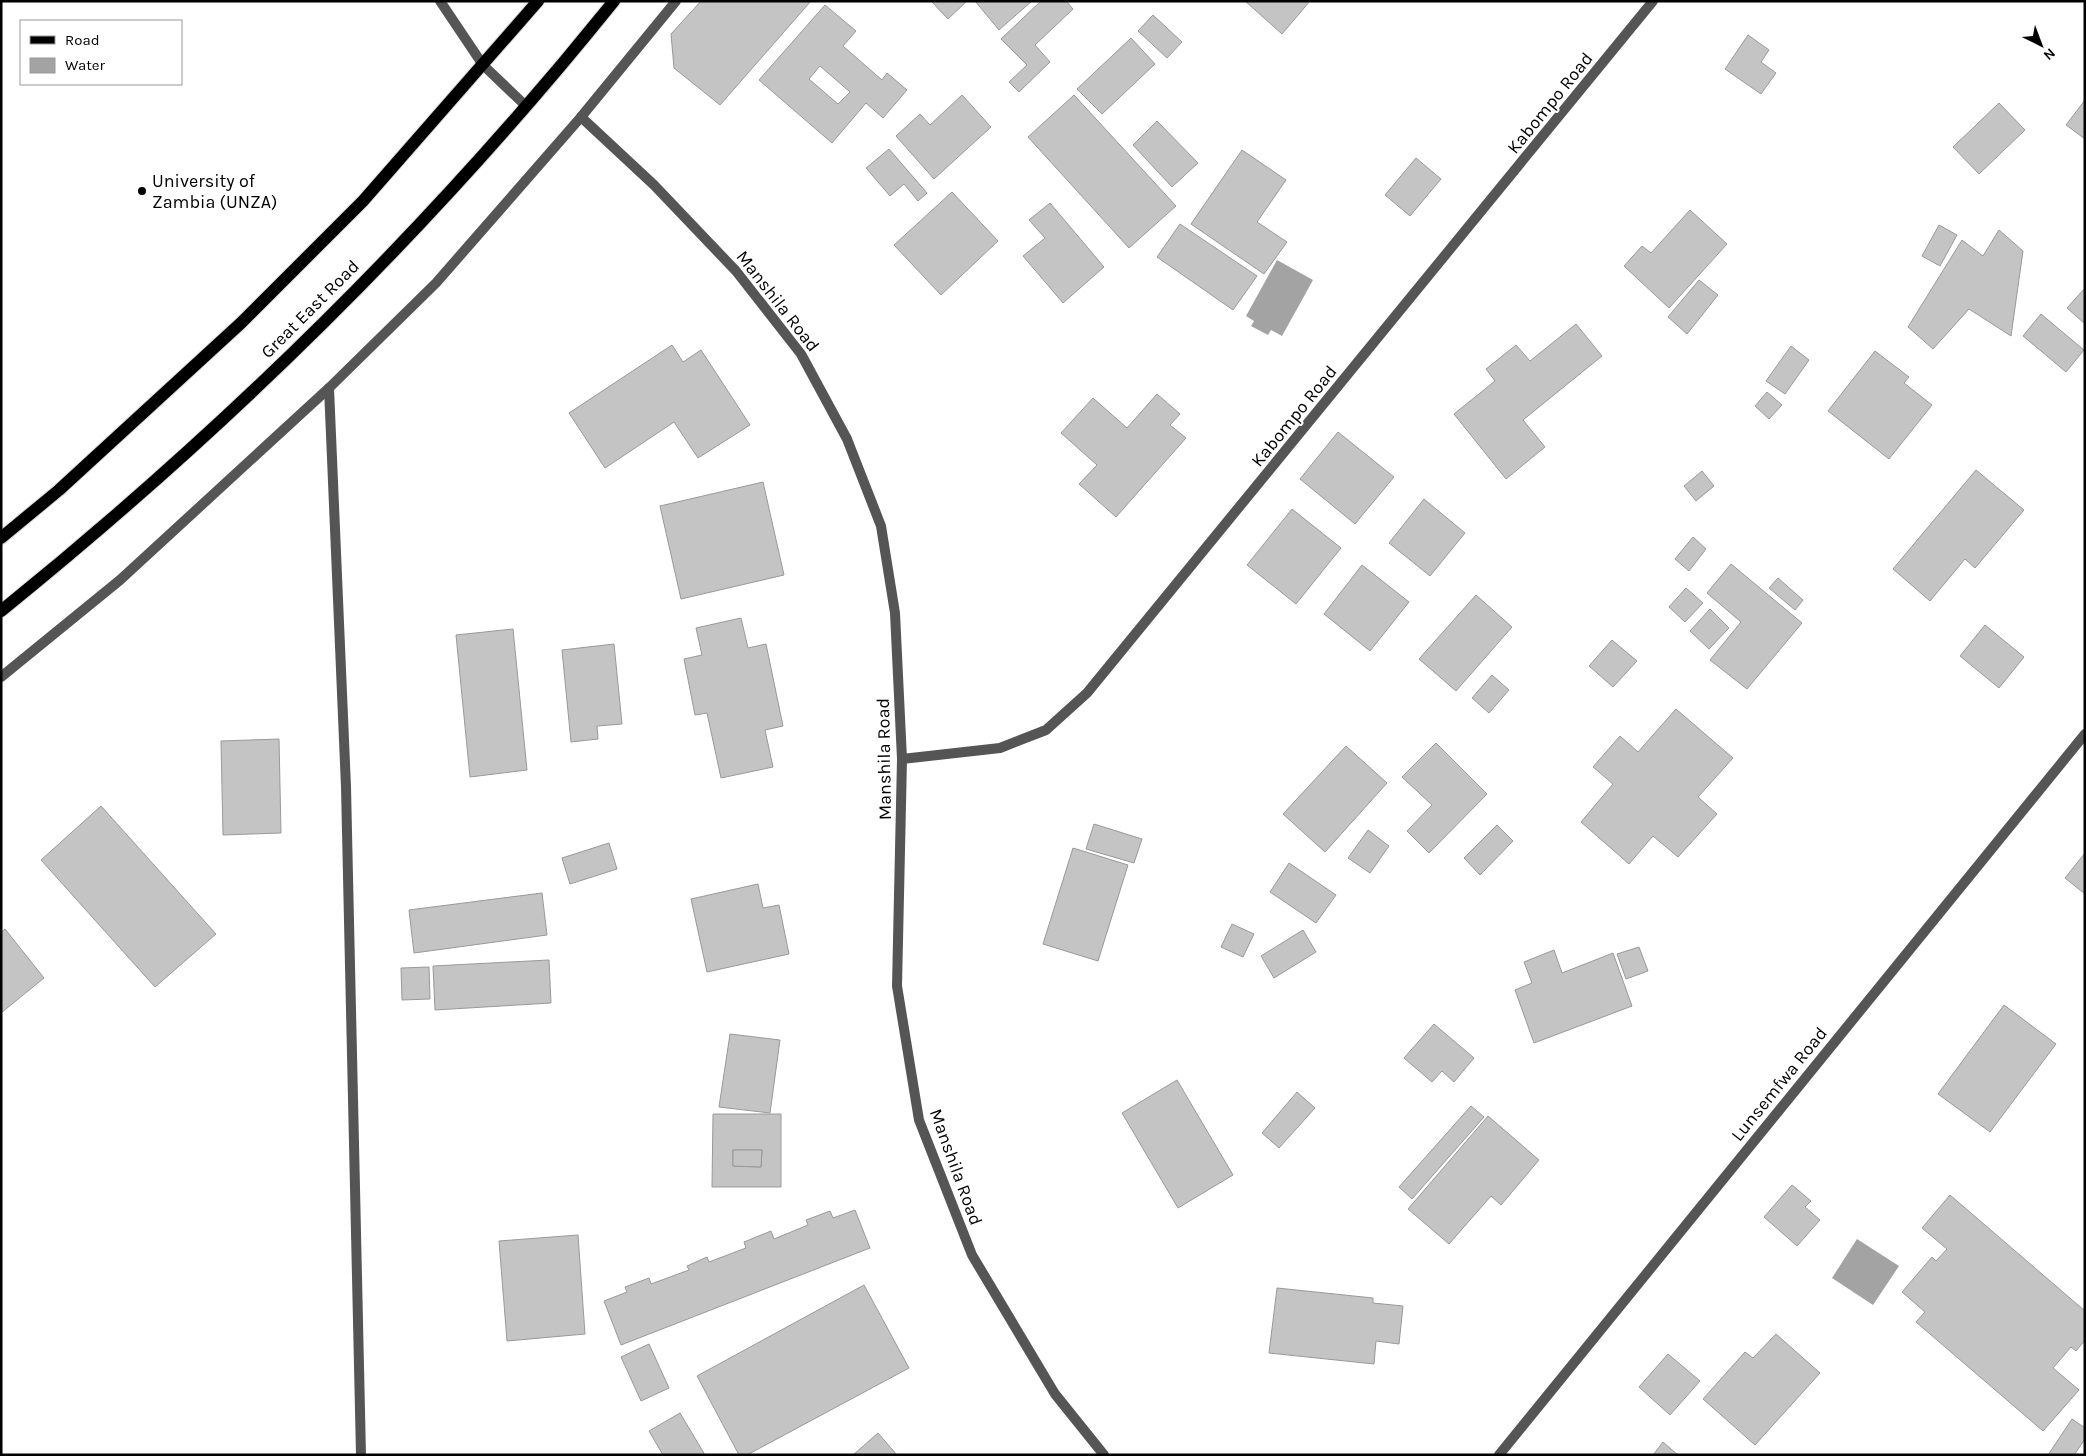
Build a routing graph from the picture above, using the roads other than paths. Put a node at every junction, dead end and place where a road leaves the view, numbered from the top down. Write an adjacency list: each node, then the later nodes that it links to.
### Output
1 (440, 1): 6 (street)
2 (538, 1): 6 (main road)
3 (614, 1): 7 (main road, Great East Road)
4 (676, 1): 8 (street)
5 (1653, 1): 14 (street, Kabompo Road)
6 (483, 65): 7 (street); 10 (main road)
7 (526, 106): 11 (main road, Great East Road)
8 (581, 116): 9 (street); 14 (street, Manshila Road)
9 (329, 388): 12 (street); 15 (street)
10 (1, 538)
11 (1, 611)
12 (1, 677)
13 (2085, 734): 17 (street, Lunsemfwa Road)
14 (902, 759): 16 (street, Manshila Road)
15 (361, 1455)
16 (1104, 1455)
17 (1499, 1455)

